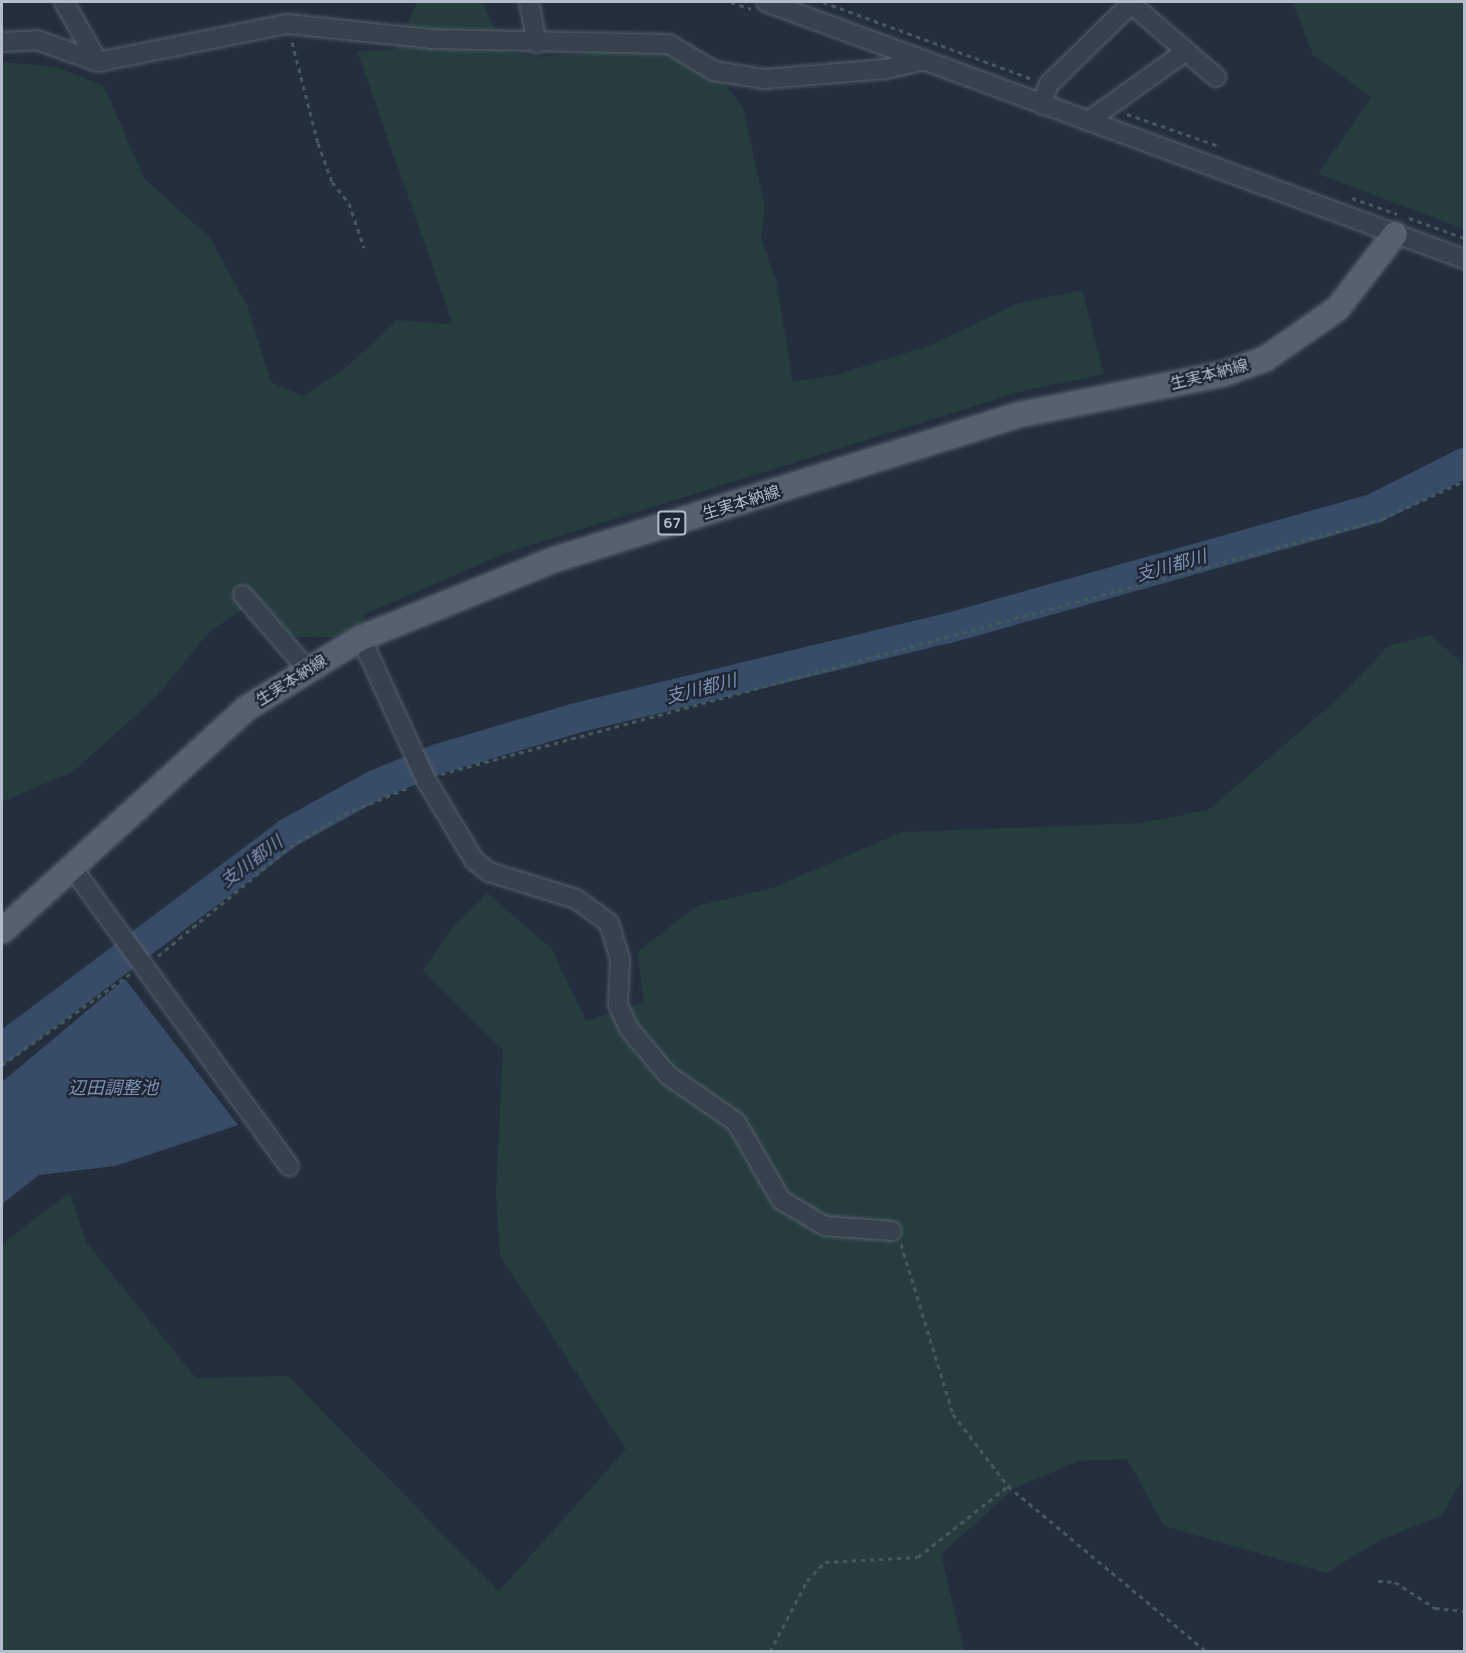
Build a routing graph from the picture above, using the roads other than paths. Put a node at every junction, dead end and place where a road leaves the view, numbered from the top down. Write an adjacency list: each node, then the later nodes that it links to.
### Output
1 (64, 2): 9 (street)
2 (529, 2): 6 (street)
3 (766, 2): 8 (street)
4 (1131, 2): 7 (street); 11 (street)
5 (2, 42): 9 (street)
6 (537, 43): 8 (street); 9 (street)
7 (1186, 51): 10 (street); 12 (street)
8 (922, 61): 11 (street)
9 (98, 62)
10 (1216, 77)
11 (1042, 105): 12 (street)
12 (1088, 122): 13 (street)
13 (1395, 234): 14 (street); 16 (main road, 生実本納線 / 67)
14 (1464, 257)
15 (243, 595): 17 (street)
16 (361, 638): 17 (main road, 生実本納線 / 67); 21 (street)
17 (306, 668): 18 (main road, 生実本納線 / 67)
18 (71, 866): 19 (main road, 生実本納線 / 67); 20 (street)
19 (2, 932)
20 (289, 1166)
21 (892, 1231)

